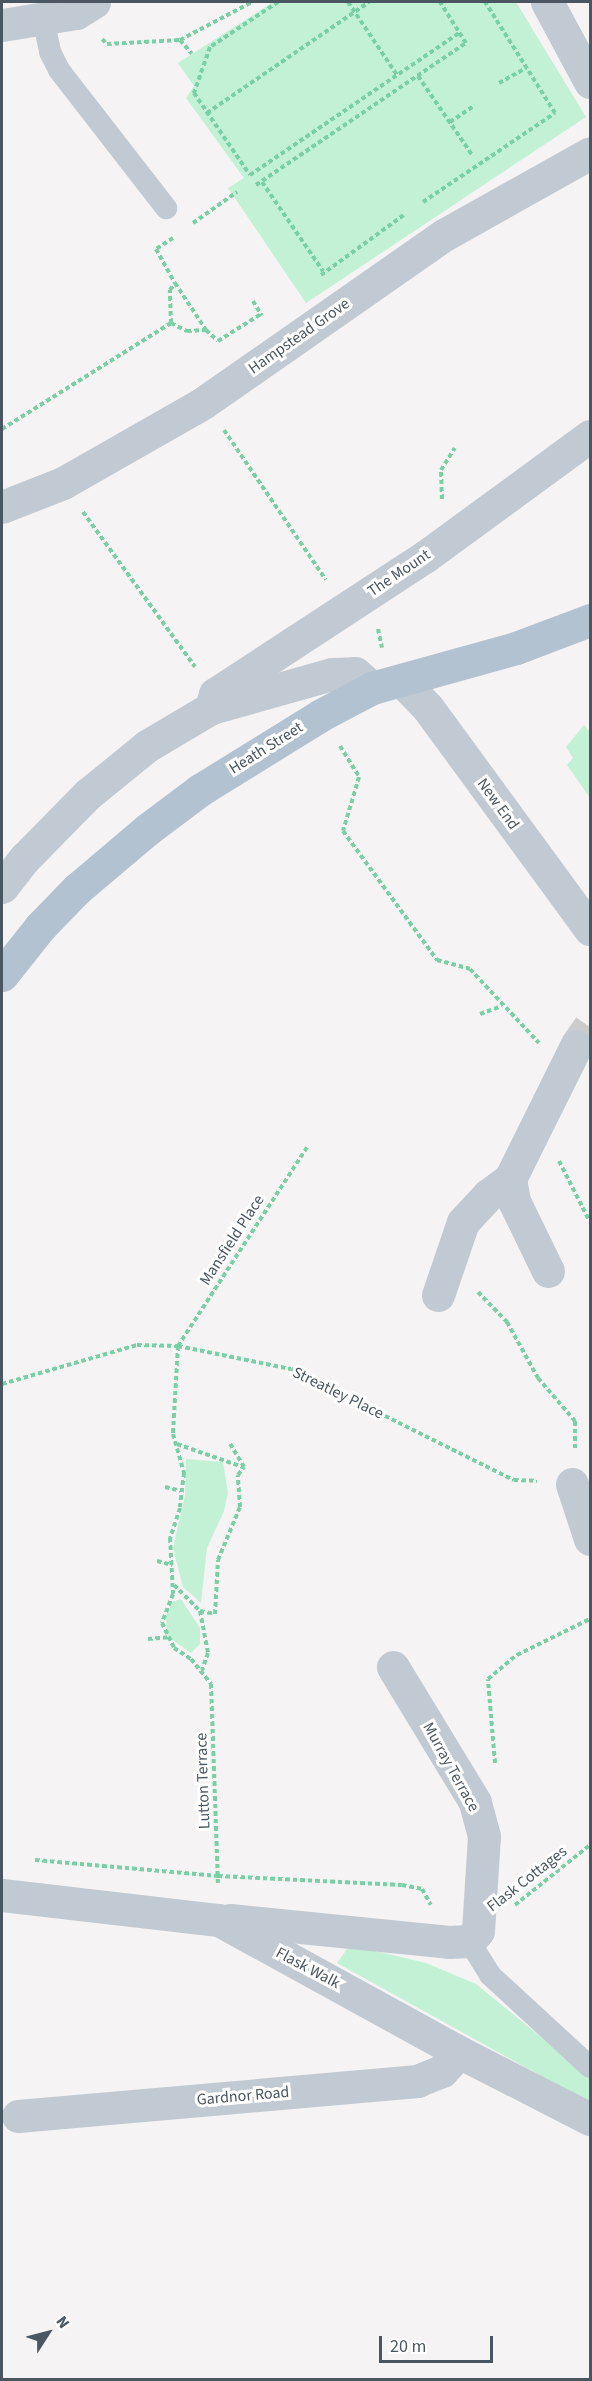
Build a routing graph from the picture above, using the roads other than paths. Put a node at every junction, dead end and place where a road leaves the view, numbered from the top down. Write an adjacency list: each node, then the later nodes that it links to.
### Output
1 (547, 2): 5 (street)
2 (85, 7): 3 (street)
3 (43, 18): 4 (street); 7 (lane)
4 (2, 25)
5 (591, 82)
6 (591, 153): 9 (street, Hampstead Grove)
7 (165, 208)
8 (591, 436): 12 (street, The Mount)
9 (2, 507)
10 (591, 620): 11 (main road, Heath Street)
11 (388, 684): 12 (street, The Mount); 14 (street, New End); 15 (main road, Heath Street)
12 (213, 701): 13 (street, The Mount)
13 (2, 887)
14 (591, 929)
15 (2, 975)
16 (576, 1046): 17 (street)
17 (510, 1179): 18 (street); 19 (street)
18 (548, 1271)
19 (438, 1295)
20 (572, 1484): 21 (street)
21 (591, 1539)
22 (393, 1668): 25 (street, Murray Terrace)
23 (2, 1895): 24 (street, Flask Walk)
24 (219, 1920): 25 (street); 26 (street, Flask Walk)
25 (468, 1938): 27 (lane)
26 (459, 2052): 28 (street, Gardnor Road); 29 (street, Flask Walk)
27 (591, 2067)
28 (18, 2116)
29 (591, 2119)

